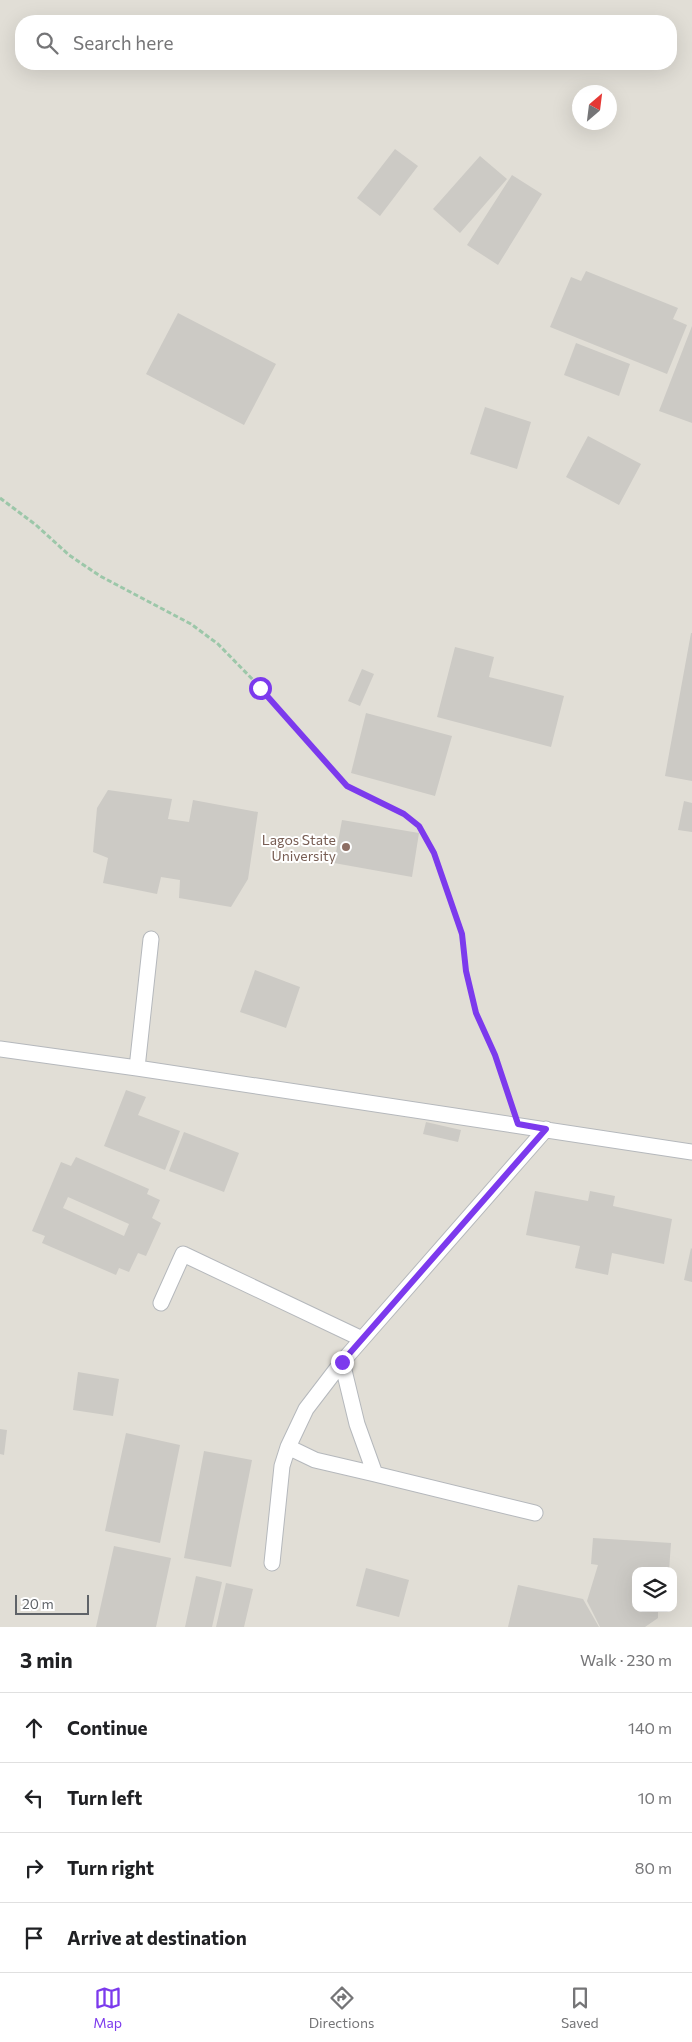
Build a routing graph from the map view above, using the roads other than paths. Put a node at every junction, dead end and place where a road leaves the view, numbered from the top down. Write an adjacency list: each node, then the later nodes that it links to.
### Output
1 (151, 939): 3 (lane)
2 (0, 1049): 3 (lane)
3 (137, 1068): 4 (lane)
4 (546, 1129): 5 (lane); 7 (lane)
5 (692, 1152)
6 (160, 1303): 7 (lane)
7 (362, 1339): 8 (lane)
8 (342, 1362): 9 (lane); 10 (lane)
9 (288, 1447): 10 (lane); 12 (lane)
10 (374, 1474): 11 (lane)
11 (535, 1513)
12 (272, 1563)

